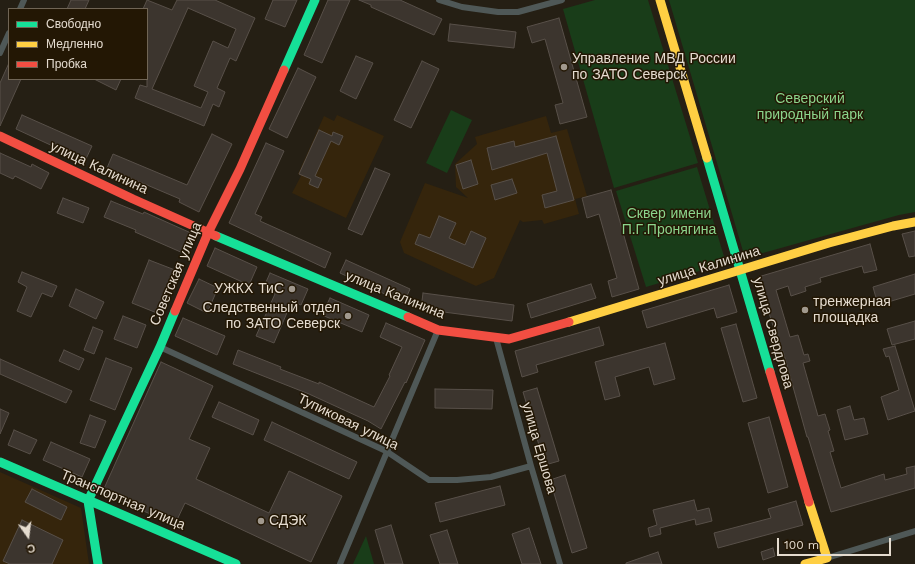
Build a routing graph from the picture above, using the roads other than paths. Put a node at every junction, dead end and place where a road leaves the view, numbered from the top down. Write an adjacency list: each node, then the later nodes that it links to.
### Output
1 (315, 0): 9 (street, Советская улица)
2 (439, 0): 3 (street)
3 (562, 0)
4 (660, 0): 10 (street, улица Свердлова)
5 (8, 35): 6 (street)
6 (0, 53)
7 (0, 136): 9 (street, улица Калинина)
8 (915, 222): 10 (street, улица Калинина)
9 (208, 233): 11 (street, улица Калинина); 13 (street, Советская улица)
10 (740, 271): 12 (street, улица Калинина); 19 (street, улица Свердлова)
11 (438, 330): 12 (street, улица Калинина); 14 (street)
12 (496, 338): 16 (street, улица Ершова)
13 (160, 347): 14 (street, Тупиковая улица); 17 (street, Советская улица)
14 (386, 451): 16 (street, Тупиковая улица); 22 (street)
15 (0, 462): 17 (street, Транспортная улица)
16 (530, 466): 23 (street, улица Ершова)
17 (88, 501): 20 (street); 21 (street, Транспортная улица)
18 (915, 531): 19 (street)
19 (827, 558): 24 (street)
20 (98, 564)
21 (236, 564)
22 (340, 564)
23 (560, 564)
24 (806, 564)

